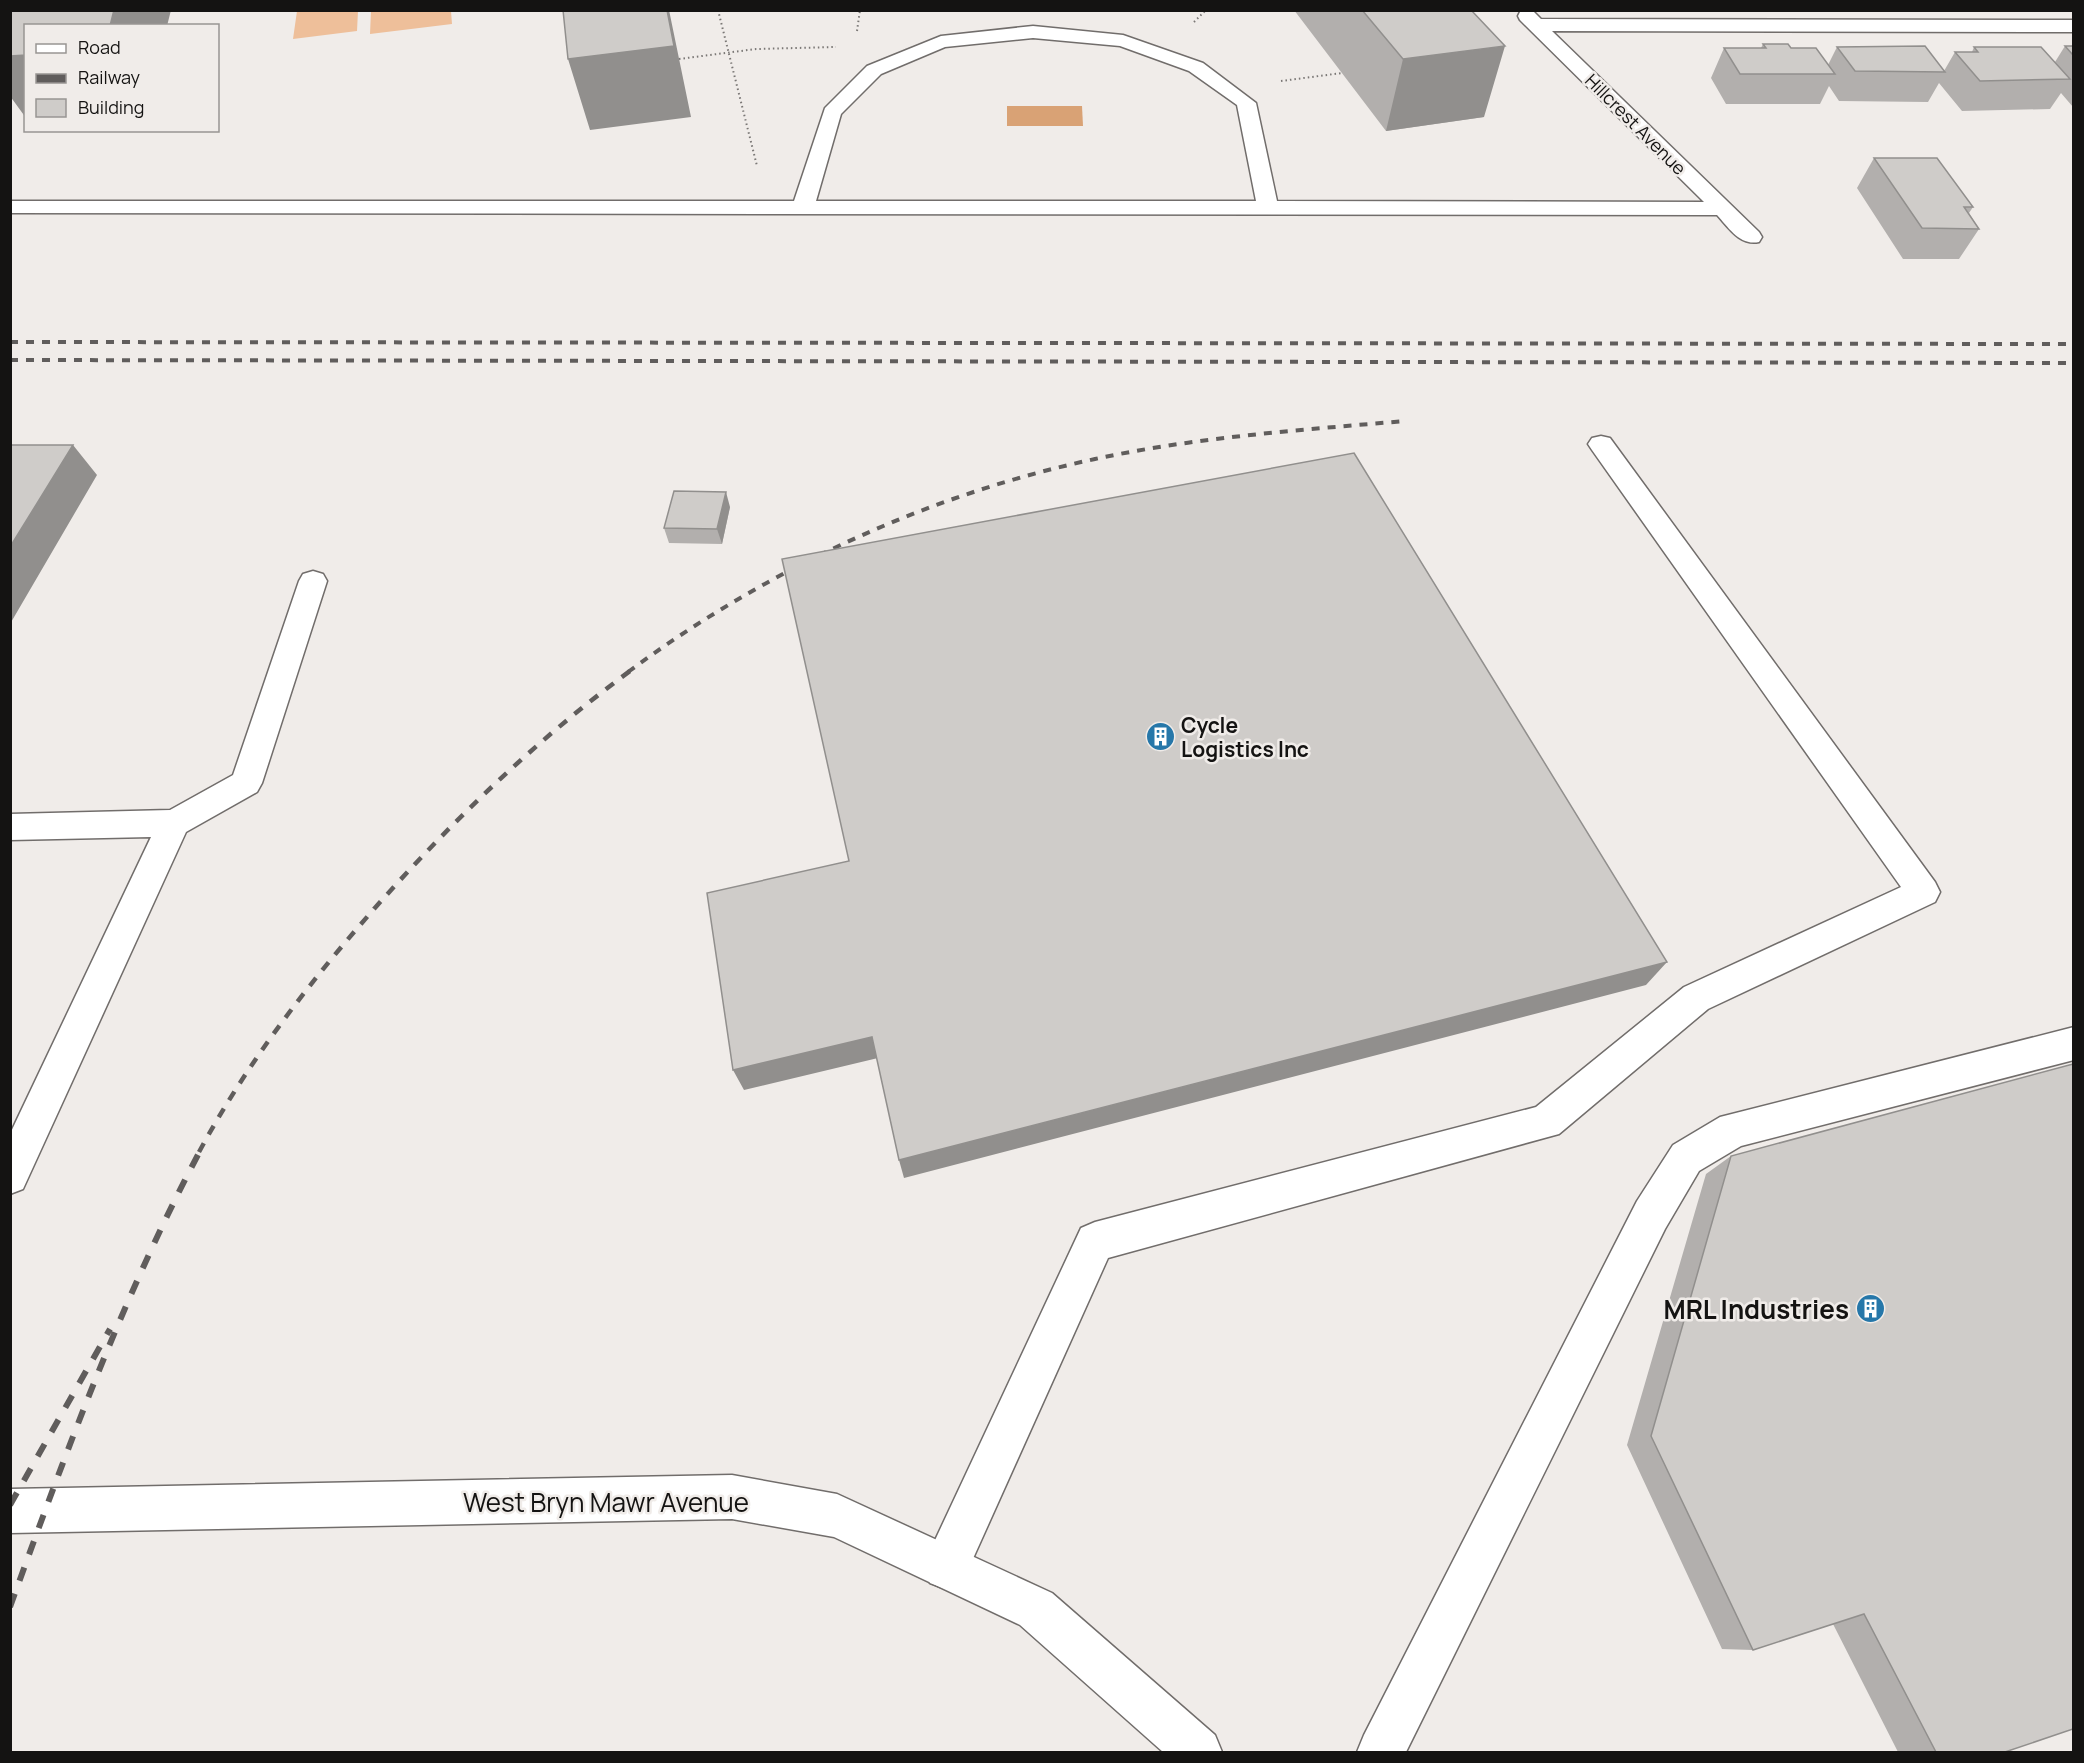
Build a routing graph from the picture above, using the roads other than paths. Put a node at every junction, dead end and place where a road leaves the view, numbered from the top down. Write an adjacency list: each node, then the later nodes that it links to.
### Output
1 (1522, 10): 2 (street, Hillcrest Avenue)
2 (1536, 25): 3 (street); 7 (street, Hillcrest Avenue)
3 (2073, 27)
4 (10, 207): 6 (street)
5 (1268, 207): 6 (street); 6 (street); 7 (street)
6 (803, 208)
7 (1720, 209): 8 (street, Hillcrest Avenue)
8 (1751, 237)
9 (1601, 444): 16 (street)
10 (313, 581): 11 (street)
11 (174, 823): 12 (street); 14 (street)
12 (10, 827)
13 (2073, 1043): 18 (street)
14 (10, 1176)
15 (10, 1511): 16 (street, West Bryn Mawr Avenue)
16 (946, 1567): 17 (street, West Bryn Mawr Avenue)
17 (1198, 1752)
18 (1381, 1752)

